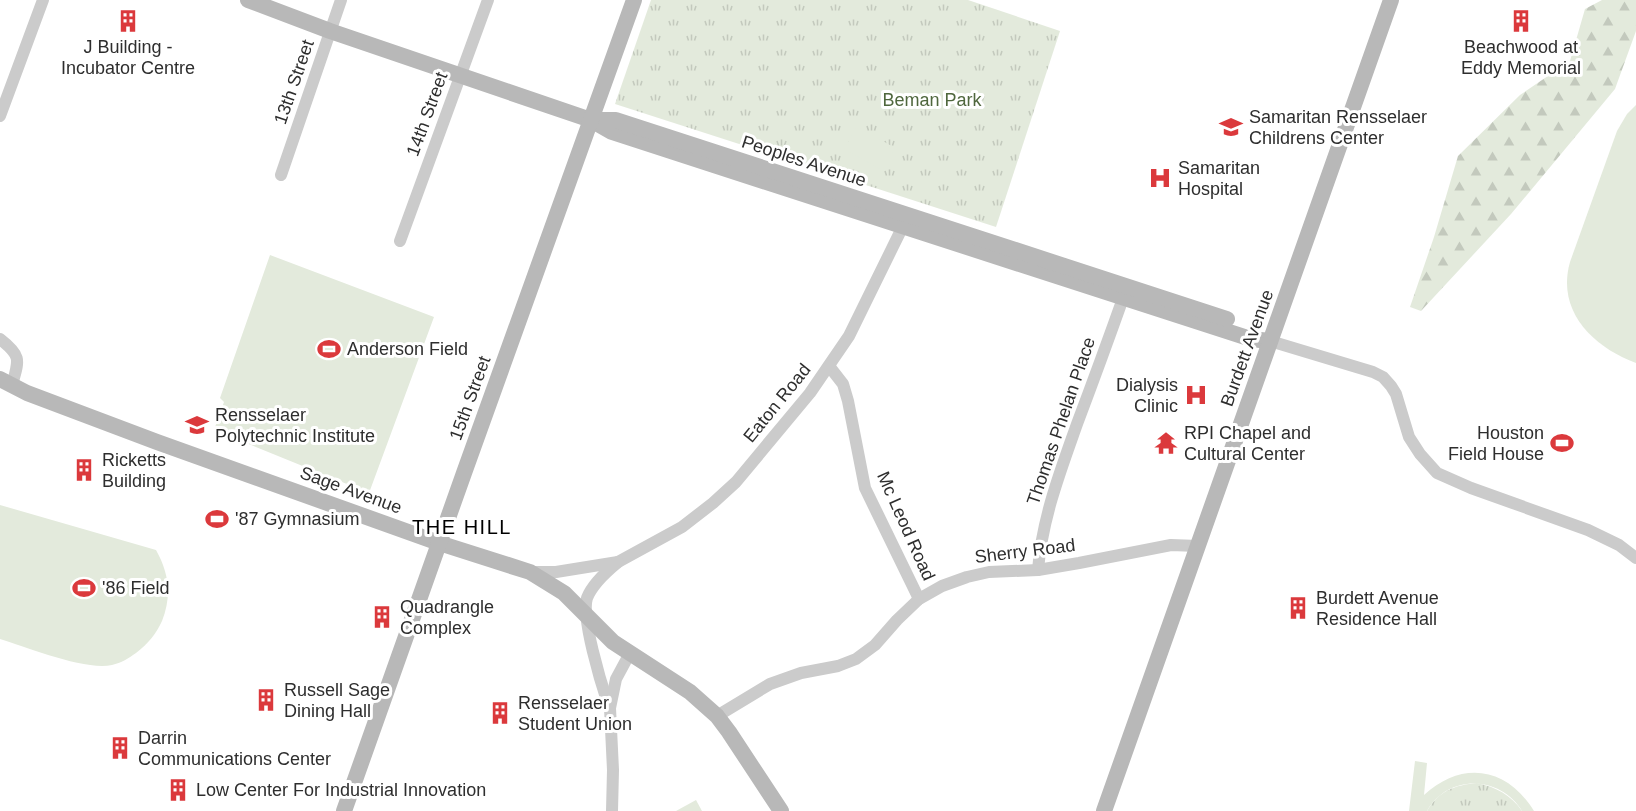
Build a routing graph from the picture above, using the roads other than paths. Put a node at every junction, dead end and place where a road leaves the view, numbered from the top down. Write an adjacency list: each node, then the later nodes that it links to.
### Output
1 (43, 0): 9 (street)
2 (248, 0): 7 (street, Peoples Avenue)
3 (341, 0): 7 (street, 13th Street)
4 (488, 0): 8 (street, 14th Street)
5 (634, 0): 10 (street, 15th Street)
6 (1391, 0): 16 (street, Burdett Avenue)
7 (330, 31): 8 (street, Peoples Avenue); 11 (street, 13th Street)
8 (460, 76): 10 (street, Peoples Avenue); 13 (street, 14th Street)
9 (0, 116)
10 (591, 120): 12 (street, Peoples Avenue); 19 (street, 15th Street)
11 (281, 175)
12 (905, 222): 14 (street, Peoples Avenue); 17 (street, Eaton Road)
13 (400, 241)
14 (1126, 292): 16 (street, Peoples Avenue); 23 (street, Thomas Phelan Place)
15 (0, 339): 18 (street)
16 (1270, 340): 20 (street, Burdett Avenue); 21 (street, Peoples Avenue)
17 (829, 366): 22 (street, Eaton Road); 25 (street, Mc Leod Road)
18 (6, 382): 19 (street, Sage Avenue)
19 (439, 543): 24 (street, Sage Avenue); 30 (street, 15th Street)
20 (1198, 546): 23 (street, Sherry Road); 33 (street, Burdett Avenue)
21 (1636, 558)
22 (618, 562): 24 (street, Eaton Road); 26 (street, Eaton Road)
23 (1038, 570): 25 (street, Sherry Road)
24 (530, 572): 26 (street, Sage Avenue)
25 (919, 599): 29 (street, Sherry Road)
26 (585, 615): 27 (street, Sage Avenue); 28 (street)
27 (630, 653): 28 (street); 29 (street, Sage Avenue)
28 (610, 708): 31 (street)
29 (717, 716): 32 (street, Sage Avenue)
30 (344, 811)
31 (612, 811)
32 (781, 811)
33 (1104, 811)

